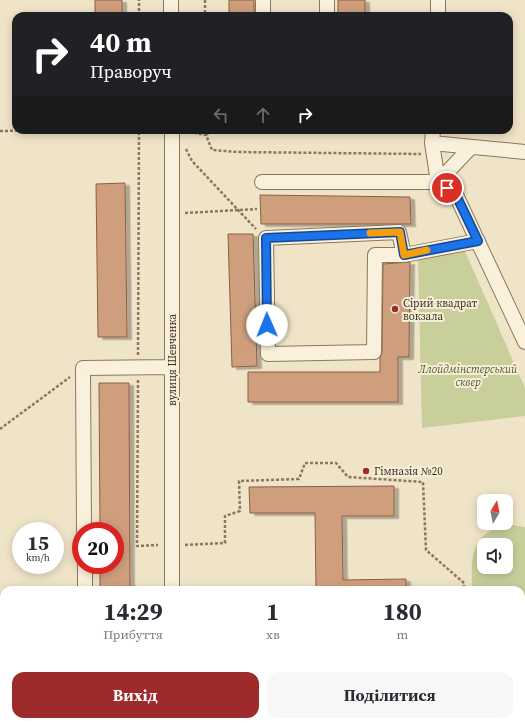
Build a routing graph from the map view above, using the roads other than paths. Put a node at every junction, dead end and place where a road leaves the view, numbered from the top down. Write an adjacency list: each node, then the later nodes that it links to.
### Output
1 (171, 0): 5 (street)
2 (263, 0): 6 (street)
3 (326, 0): 7 (street)
4 (438, 0): 8 (street)
5 (171, 12)
6 (263, 12)
7 (327, 12)
8 (438, 12)
9 (172, 134): 18 (street, вулиця Шевченка)
10 (433, 143): 11 (street); 14 (street)
11 (471, 147): 12 (street); 14 (street)
12 (525, 152)
13 (262, 182): 14 (street)
14 (438, 182): 15 (street)
15 (478, 241): 16 (street); 17 (street)
16 (404, 255): 16 (street)
17 (525, 342)
18 (172, 367): 19 (street); 22 (street, вулиця Шевченка)
19 (84, 522)
20 (84, 574): 21 (street)
21 (85, 586)
22 (172, 586)

